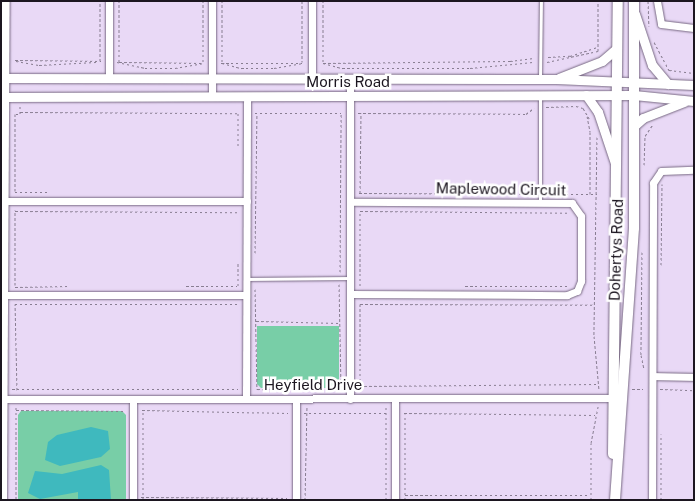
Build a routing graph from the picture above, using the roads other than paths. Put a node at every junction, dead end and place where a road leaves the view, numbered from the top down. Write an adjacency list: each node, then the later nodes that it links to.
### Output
1 (5, 1): 11 (street)
2 (109, 1): 12 (street)
3 (212, 1): 13 (street)
4 (312, 1): 14 (street)
5 (541, 1): 16 (lane)
6 (618, 1): 10 (main road, Dohertys Road)
7 (657, 1): 9 (street)
8 (634, 5): 19 (main road, Dohertys Road); 20 (street)
9 (694, 28)
10 (617, 48): 17 (street); 18 (main road, Dohertys Road)
11 (3, 78): 12 (street, Morris Road); 29 (street)
12 (109, 78): 13 (street, Morris Road)
13 (212, 78): 14 (street, Morris Road); 24 (street)
14 (312, 79): 15 (street, Morris Road)
15 (350, 79): 16 (street, Morris Road); 26 (street)
16 (540, 79): 17 (street, Morris Road)
17 (556, 79): 18 (street, Morris Road)
18 (618, 81): 19 (street, Morris Road); 28 (main road, Dohertys Road)
19 (634, 81): 20 (street, Morris Road); 23 (main road, Dohertys Road)
20 (668, 84): 21 (street, Morris Road)
21 (694, 85)
22 (586, 95): 27 (street, Morris Road); 28 (street, Morris Road); 32 (street)
23 (634, 95): 28 (street, Morris Road); 30 (street, Morris Road); 31 (main road, Dohertys Road)
24 (212, 96): 25 (street, Morris Road); 29 (street, Morris Road)
25 (247, 96): 26 (street, Morris Road); 36 (street)
26 (350, 96): 27 (street, Morris Road); 37 (street)
27 (540, 96): 38 (lane)
28 (617, 96): 32 (main road, Dohertys Road)
29 (3, 97): 35 (street)
30 (691, 101): 31 (street)
31 (633, 128): 47 (main road, Dohertys Road)
32 (616, 165): 47 (main road, Dohertys Road)
33 (694, 170): 45 (street)
34 (1, 186): 35 (street)
35 (3, 202): 36 (street); 42 (street)
36 (247, 202): 40 (street)
37 (350, 202): 38 (street, Maplewood Circuit); 39 (street)
38 (540, 202): 41 (street, Maplewood Circuit)
39 (350, 278): 40 (lane); 41 (street)
40 (246, 279): 43 (street)
41 (350, 294): 49 (street)
42 (3, 295): 43 (street); 44 (street)
43 (246, 295): 48 (street)
44 (2, 361): 50 (street)
45 (653, 376): 46 (street); 59 (street)
46 (694, 376)
47 (619, 398): 53 (street, Heyfield Drive); 58 (main road, Dohertys Road)
48 (246, 399): 51 (street, Heyfield Drive); 52 (street, Heyfield Drive)
49 (350, 399): 52 (street, Heyfield Drive); 53 (street, Heyfield Drive)
50 (2, 400): 51 (street, Heyfield Drive); 54 (street)
51 (133, 400): 55 (street)
52 (296, 400): 56 (street)
53 (395, 400): 57 (street)
54 (2, 500)
55 (133, 500)
56 (296, 500)
57 (394, 500)
58 (614, 500)
59 (652, 500)

